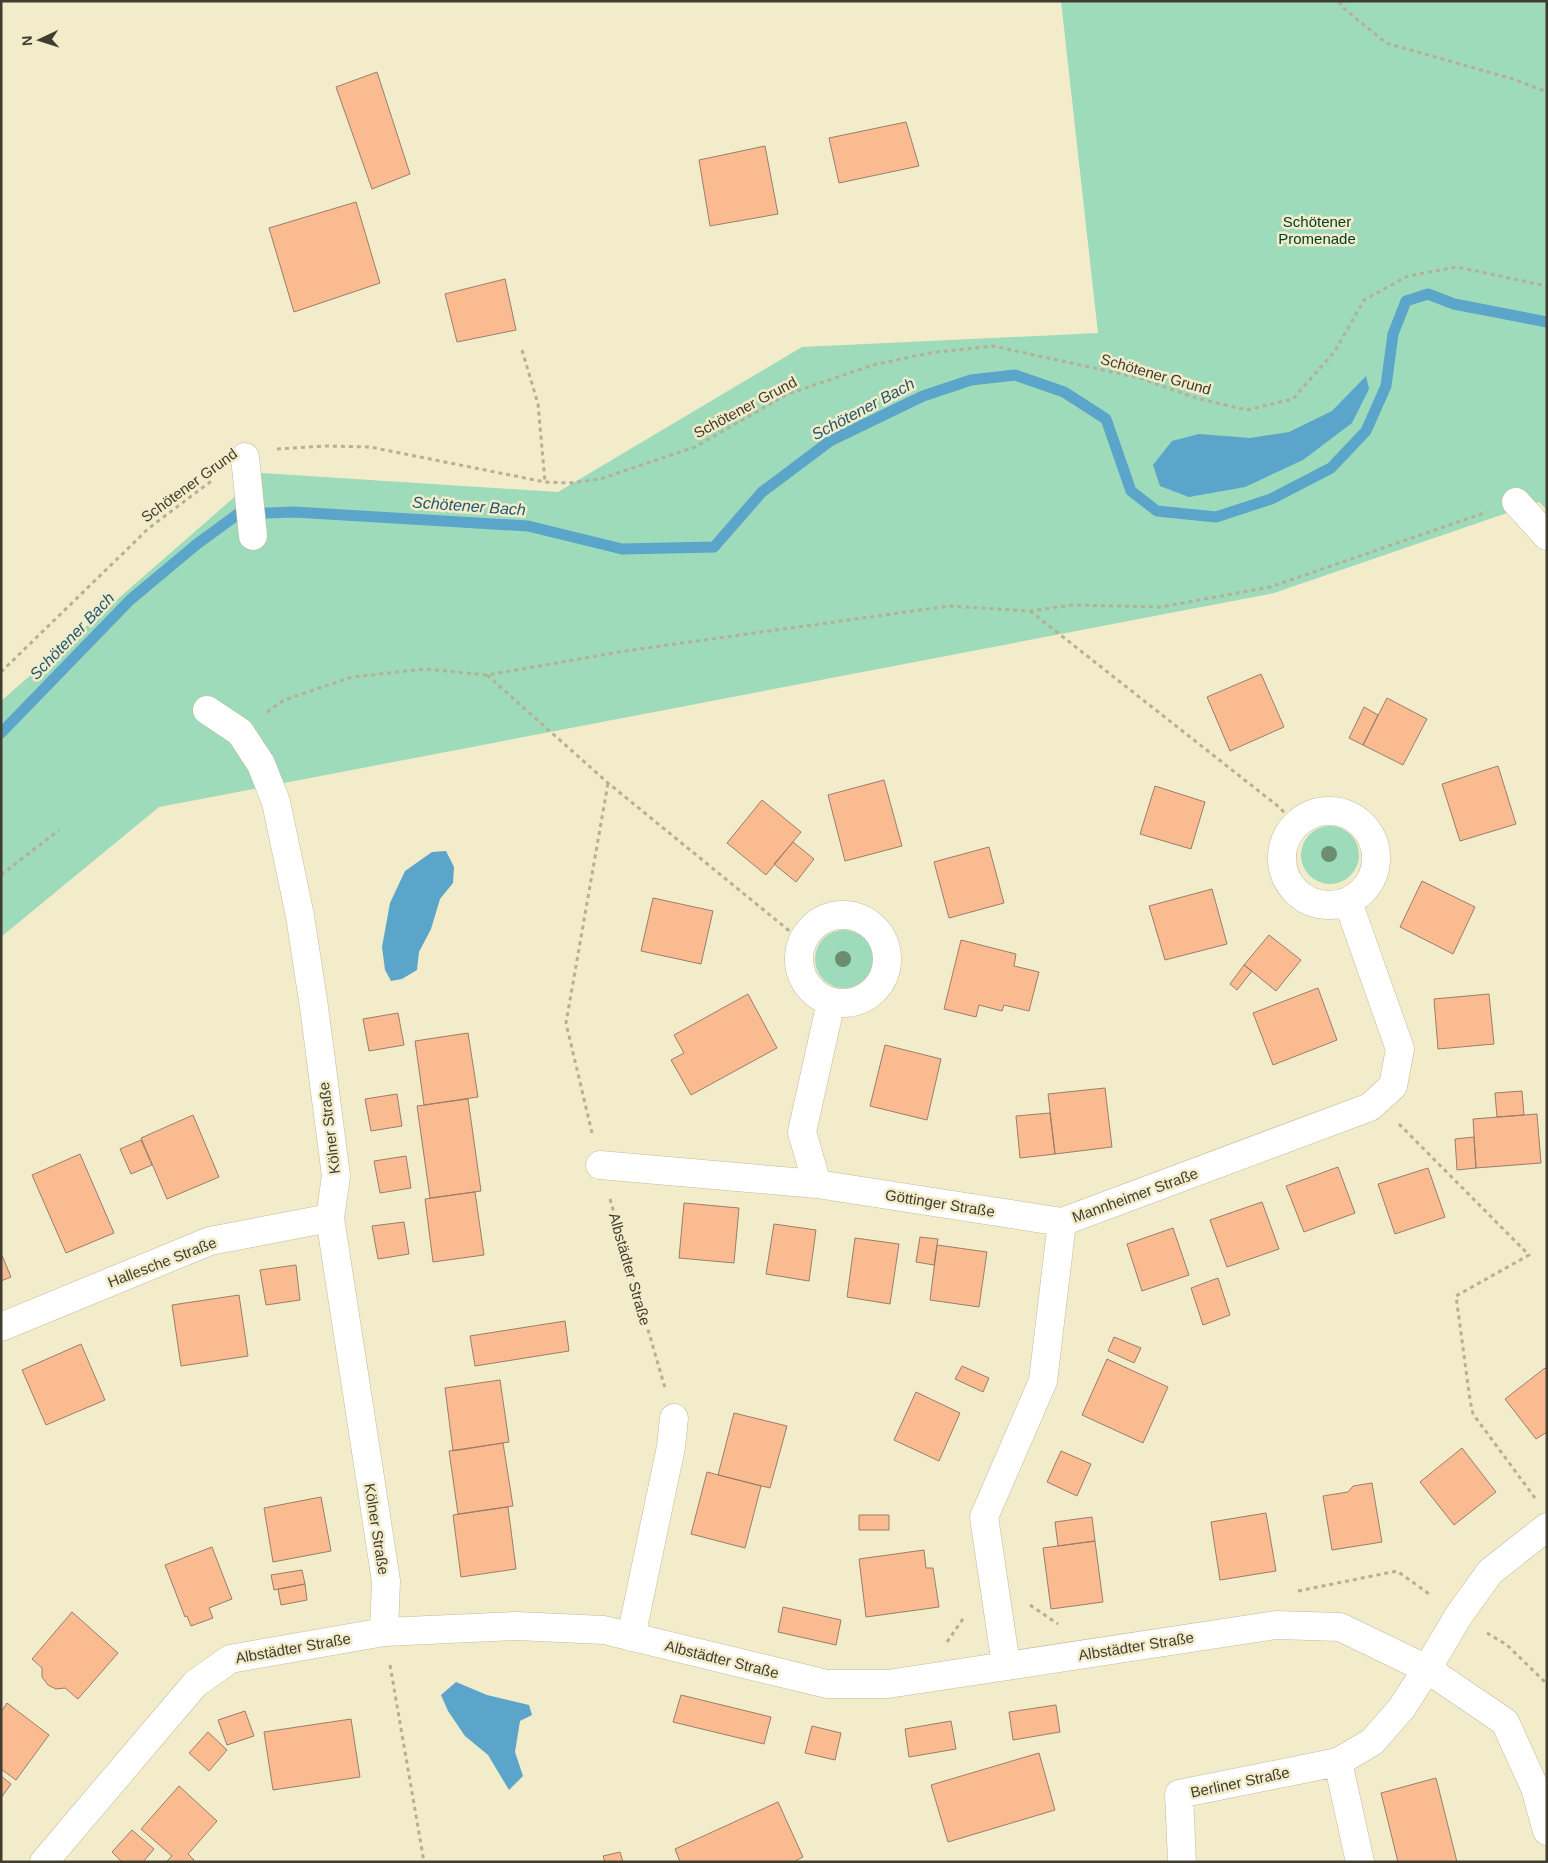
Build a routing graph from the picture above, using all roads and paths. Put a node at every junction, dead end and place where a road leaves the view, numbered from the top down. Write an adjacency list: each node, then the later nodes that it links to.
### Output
1 (1340, 1): 2 (path)
2 (1547, 92)
3 (1547, 286): 6 (path, Schötener Grund)
4 (522, 350): 6 (path)
5 (245, 457): 6 (path, Schötener Grund); 8 (street); 11 (path, Schötener Grund)
6 (545, 482)
7 (1516, 502): 9 (street); 10 (path)
8 (253, 536)
9 (1547, 536)
10 (1030, 611): 12 (path); 16 (path)
11 (1, 672)
12 (487, 675): 14 (path); 15 (path)
13 (207, 710): 14 (street, Kölner Straße)
14 (240, 732): 25 (street, Kölner Straße)
15 (608, 783): 20 (path); 23 (path, Albstädter Straße)
16 (1296, 825): 19 (street); 19 (street)
17 (59, 830): 18 (path)
18 (1, 875)
19 (1348, 902): 22 (street, Mannheimer Straße)
20 (803, 942): 21 (street); 21 (street)
21 (831, 1002): 24 (street)
22 (1377, 1102): 26 (street, Mannheimer Straße); 29 (path)
23 (600, 1165): 24 (street, Göttinger Straße); 28 (path, Albstädter Straße)
24 (817, 1184): 26 (street, Göttinger Straße)
25 (330, 1218): 27 (street, Hallesche Straße); 31 (street, Kölner Straße)
26 (1062, 1222): 33 (street, Mannheimer Straße)
27 (1, 1327)
28 (674, 1418): 32 (street)
29 (1535, 1500)
30 (1547, 1527): 34 (street, Berliner Straße)
31 (384, 1632): 32 (street, Albstädter Straße); 37 (street, Albstädter Straße); 38 (path)
32 (631, 1636): 33 (street, Albstädter Straße)
33 (1006, 1665): 34 (street, Albstädter Straße)
34 (1428, 1669): 35 (street, Berliner Straße); 36 (street, Albstädter Straße)
35 (1338, 1762): 39 (street, Berliner Straße); 40 (street)
36 (1547, 1831)
37 (44, 1862)
38 (424, 1862)
39 (1182, 1862)
40 (1360, 1862)

